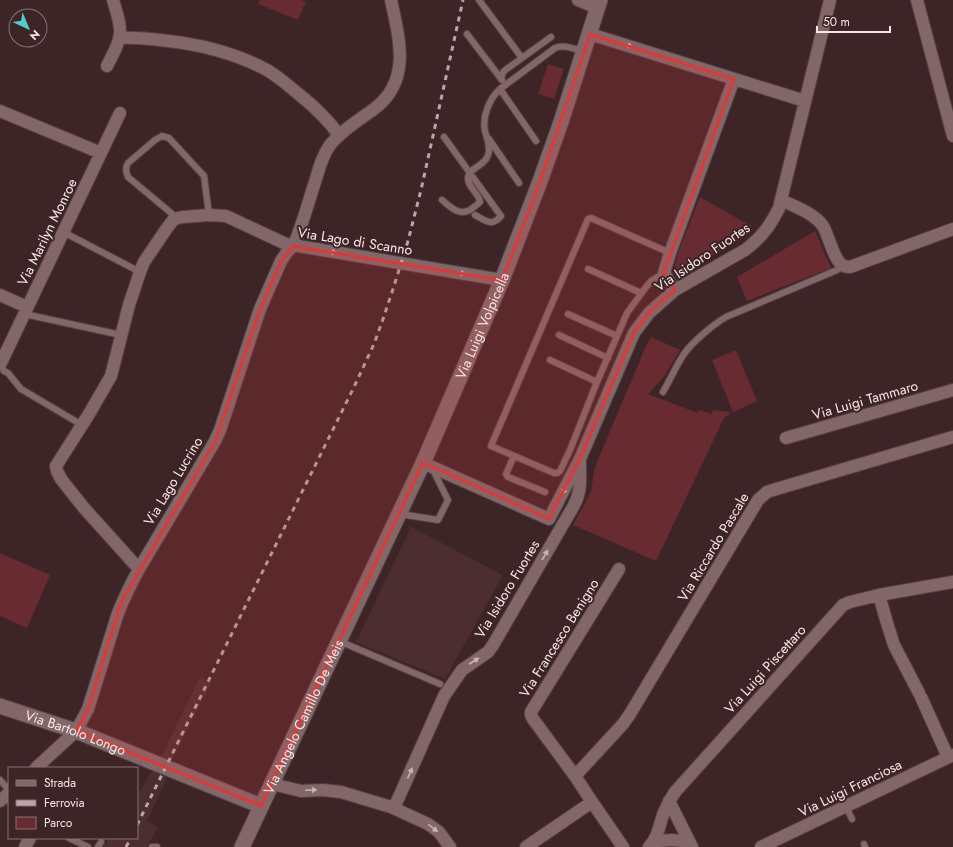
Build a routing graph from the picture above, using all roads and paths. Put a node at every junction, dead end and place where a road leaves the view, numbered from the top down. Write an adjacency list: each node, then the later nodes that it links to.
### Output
1 (113, 0): 11 (street)
2 (391, 0): 22 (street, Via Lago Lucrino)
3 (479, 0): 13 (lane)
4 (578, 0): 7 (street)
5 (830, 0): 19 (street, Via Isidoro Fuortes)
6 (917, 0): 23 (street)
7 (599, 4): 9 (street, Via Luigi Volpicella)
8 (467, 34): 15 (lane)
9 (590, 34): 12 (street, Via Luigi Volpicella); 16 (street, one-way to 16)
10 (551, 37): 13 (lane)
11 (119, 38): 14 (street); 22 (street)
12 (584, 51): 17 (lane); 43 (street, Via Luigi Volpicella)
13 (522, 58): 15 (lane)
14 (107, 66)
15 (501, 79): 17 (lane)
16 (734, 79): 19 (street); 38 (street)
17 (506, 85): 18 (lane)
18 (500, 89): 25 (lane); 26 (lane)
19 (805, 101): 31 (street, Via Isidoro Fuortes)
20 (0, 111): 27 (street)
21 (120, 113): 27 (street, Via Marilyn Monroe)
22 (339, 135): 37 (street, Via Lago Lucrino)
23 (953, 136)
24 (444, 137): 28 (lane)
25 (488, 138): 28 (lane); 29 (lane)
26 (536, 141)
27 (101, 153): 47 (street, Via Marilyn Monroe)
28 (470, 172): 30 (lane); 33 (lane)
29 (519, 183)
30 (442, 200)
31 (781, 200): 39 (street); 44 (street, Via Isidoro Fuortes)
32 (209, 215): 34 (street, Via Lago di Scanno); 34 (lane); 37 (street, Via Lago di Scanno)
33 (475, 215)
34 (177, 218): 41 (street)
35 (953, 229): 39 (street)
36 (69, 235): 41 (lane)
37 (293, 246): 43 (street, Via Lago di Scanno, one-way to 43); 66 (street, Via Lago Lucrino)
38 (670, 253): 42 (street); 61 (lane)
39 (844, 266): 57 (lane)
40 (588, 269): 45 (lane)
41 (140, 272): 49 (street)
42 (664, 273): 44 (street); 45 (lane)
43 (502, 280): 63 (street, Via Luigi Volpicella)
44 (675, 290): 62 (street, Via Isidoro Fuortes)
45 (641, 293): 51 (lane)
46 (0, 295): 47 (street)
47 (28, 311): 49 (lane); 54 (street, Via Marilyn Monroe)
48 (568, 314): 51 (lane)
49 (121, 335): 58 (street)
50 (559, 335): 52 (lane)
51 (617, 336): 52 (lane)
52 (608, 358): 55 (lane)
53 (550, 360): 55 (lane)
54 (2, 368): 58 (lane)
55 (597, 382): 61 (lane)
56 (953, 390): 60 (street, Via Luigi Tammaro)
57 (663, 392)
58 (82, 425): 66 (street)
59 (953, 437): 76 (street, Via Riccardo Pascale)
60 (786, 438)
61 (514, 456): 64 (lane)
62 (580, 459): 63 (street, Via Isidoro Fuortes, one-way to 63); 86 (street, Via Isidoro Fuortes, one-way to 62)
63 (427, 465): 65 (street, Via Luigi Volpicella); 65 (lane)
64 (546, 492)
65 (399, 513): 70 (street, Via Luigi Volpicella)
66 (138, 569): 73 (street, Via Lago Lucrino)
67 (619, 569): 76 (street, Via Francesco Benigno)
68 (953, 582): 69 (street, Via Luigi Piscettaro)
69 (879, 595): 74 (street); 82 (street, Via Luigi Piscettaro)
70 (339, 642): 71 (lane, Via Angelo Camillo De Meis); 78 (street, Via Angelo Camillo De Meis)
71 (440, 684)
72 (0, 706): 73 (street, Via Bartolo Longo)
73 (76, 731): 75 (street, Via Lago Lucrino); 84 (street, Via Bartolo Longo)
74 (951, 756): 85 (street, Via Luigi Franciosa)
75 (37, 767)
76 (575, 776): 83 (street, Via Francesco Benigno)
77 (0, 780): 79 (lane)
78 (272, 784): 84 (street, Via Angelo Camillo De Meis); 86 (street, one-way to 86)
79 (8, 789)
80 (8, 794): 81 (street)
81 (0, 801)
82 (669, 801): 89 (street, Via Luigi Piscettaro); 90 (street)
83 (592, 802): 96 (street); 97 (street)
84 (261, 806): 94 (street, Via Angelo Camillo De Meis)
85 (846, 807): 87 (lane); 98 (street, Via Luigi Franciosa)
86 (394, 808): 95 (street, one-way to 95)
87 (852, 819)
88 (71, 839): 91 (lane)
89 (651, 844): 90 (street)
90 (692, 846)
91 (88, 847)
92 (152, 847): 93 (lane)
93 (157, 847)
94 (242, 847)
95 (450, 847)
96 (526, 847)
97 (623, 847)
98 (761, 847)

